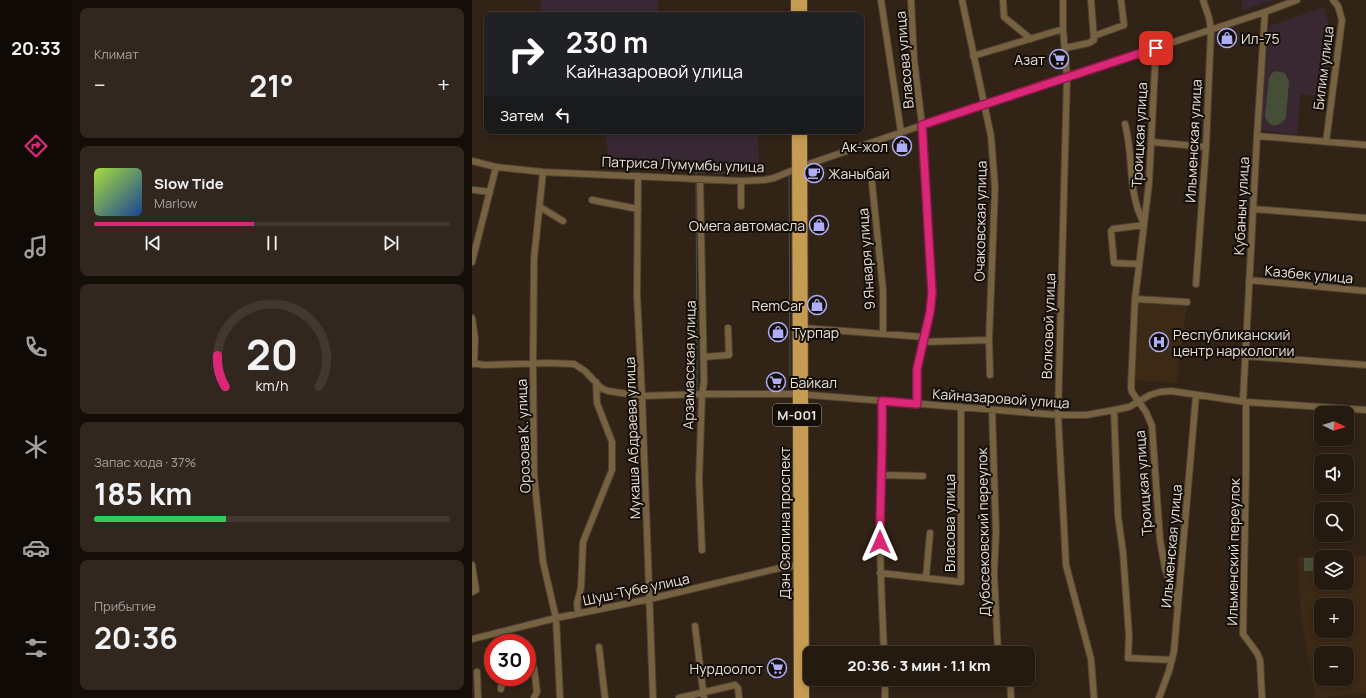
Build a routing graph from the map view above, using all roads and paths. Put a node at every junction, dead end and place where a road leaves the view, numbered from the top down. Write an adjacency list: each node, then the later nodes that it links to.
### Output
1 (795, 0): 13 (main road)
2 (803, 0): 14 (main road)
3 (881, 0): 27 (street)
4 (911, 0): 26 (street, Власова улица)
5 (962, 0): 22 (street, Очаковская улица)
6 (1003, 0): 19 (street)
7 (1063, 0): 16 (street, Волковой улица)
8 (1091, 0): 18 (street)
9 (1122, 0): 18 (street)
10 (1203, 0): 17 (street, Ильменская улица)
11 (1297, 0): 15 (street, Патриса Лумумбы улица)
12 (1333, 0): 32 (street, Билим улица)
13 (795, 12)
14 (803, 12)
15 (1265, 12): 17 (street, Патриса Лумумбы улица); 30 (street, Кубаныч улица)
16 (1063, 29): 19 (street); 20 (street, Волковой улица)
17 (1211, 30): 21 (street, Патриса Лумумбы улица); 34 (street, Ильменская улица)
18 (1094, 36): 20 (street)
19 (1031, 39): 22 (street)
20 (1065, 48): 23 (street, Волковой улица)
21 (1156, 48): 23 (street, Патриса Лумумбы улица); 31 (street, Троицкая улица)
22 (973, 56): 24 (street, Очаковская улица)
23 (1067, 77): 24 (street, Патриса Лумумбы улица); 86 (street, Волковой улица)
24 (984, 104): 26 (street, Патриса Лумумбы улица); 66 (street, Очаковская улица)
25 (1125, 124): 52 (street, Троицкая улица)
26 (922, 125): 27 (street, Патриса Лумумбы улица); 65 (street, Власова улица)
27 (901, 132): 37 (street, Патриса Лумумбы улица)
28 (796, 134): 37 (main road, Дэн Сяопина проспект / M-001)
29 (803, 134): 37 (main road, Дэн Сяопина проспект / M-001)
30 (1257, 136): 32 (street); 49 (street, Кубаныч улица)
31 (1152, 142): 34 (street); 52 (street, Троицкая улица)
32 (1326, 142): 33 (street)
33 (1366, 145)
34 (1206, 147): 57 (street, Ильменская улица)
35 (472, 162): 36 (street, Патриса Лумумбы улица)
36 (496, 167): 38 (street, Патриса Лумумбы улица); 44 (street)
37 (800, 167): 41 (street, Патриса Лумумбы улица); 55 (main road, Дэн Сяопина проспект / M-001)
38 (543, 172): 39 (street, Патриса Лумумбы улица); 47 (street, Орозова К. улица)
39 (638, 176): 40 (street, Патриса Лумумбы улица); 48 (street, Мукаша Абдраева улица)
40 (700, 179): 41 (street, Патриса Лумумбы улица); 67 (street, Арзамасская улица)
41 (741, 181): 46 (street)
42 (872, 183): 64 (street, 9 Января улица)
43 (474, 190): 44 (street)
44 (490, 192): 53 (street)
45 (592, 200): 48 (street)
46 (741, 206)
47 (540, 207): 51 (street); 70 (street, Орозова К. улица)
48 (638, 209): 77 (street, Мукаша Абдраева улица)
49 (1253, 209): 50 (street); 56 (street, Кубаныч улица)
50 (1366, 218)
51 (563, 220)
52 (1144, 224): 54 (street, Троицкая улица); 54 (street)
53 (472, 262)
54 (1139, 264): 59 (street, Троицкая улица)
55 (800, 275): 63 (main road, Дэн Сяопина проспект / M-001); 75 (main road, Дэн Сяопина проспект / M-001)
56 (1249, 280): 58 (street, Казбек улица); 68 (street, Кубаныч улица)
57 (1196, 284)
58 (1366, 291)
59 (1135, 299): 60 (street); 79 (street, Троицкая улица)
60 (1187, 302)
61 (472, 318): 69 (street)
62 (728, 328): 67 (street)
63 (804, 328): 64 (street); 75 (main road, Дэн Сяопина проспект / M-001)
64 (883, 334): 65 (street)
65 (924, 340): 66 (street); 81 (street, Власова улица)
66 (988, 340): 72 (street, Очаковская улица)
67 (704, 356): 74 (street, Арзамасская улица)
68 (1245, 356): 71 (street); 80 (street, Кубаныч улица)
69 (473, 363): 70 (street, Кайназаровой улица)
70 (532, 364): 73 (street, Кайназаровой улица); 99 (street, Орозова К. улица)
71 (1366, 365)
72 (990, 375)
73 (596, 382): 77 (street, Кайназаровой улица); 98 (street)
74 (702, 394): 75 (street, Кайназаровой улица); 77 (street, Кайназаровой улица); 90 (street, Арзамасская улица)
75 (801, 394): 78 (street, Кайназаровой улица); 92 (main road, Дэн Сяопина проспект / M-001)
76 (1196, 395): 79 (street, Кайназаровой улица); 80 (street, Кайназаровой улица); 97 (street, Ильменская улица)
77 (642, 396): 96 (street, Мукаша Абдраева улица)
78 (882, 401): 81 (street, Кайназаровой улица); 87 (street)
79 (1140, 401): 84 (street, Кайназаровой улица); 97 (street, Троицкая улица)
80 (1245, 401): 85 (street, Кайназаровой улица); 127 (street, Ильменский переулок)
81 (917, 404): 82 (street, Кайназаровой улица)
82 (961, 408): 83 (street, Кайназаровой улица); 94 (street, Власова улица)
83 (992, 410): 86 (street, Кайназаровой улица); 104 (street, Дубосековский переулок)
84 (1114, 410): 86 (street, Кайназаровой улица); 106 (street, Троицкая улица)
85 (1366, 410)
86 (1058, 415): 125 (street, Волковой улица)
87 (881, 475): 88 (street); 93 (street)
88 (923, 476)
89 (930, 533): 94 (street)
90 (702, 550)
91 (472, 565): 95 (street)
92 (801, 565): 96 (street, Шуш-Тубе улица); 121 (main road, Дэн Сяопина проспект / M-001); 122 (main road, Дэн Сяопина проспект / M-001)
93 (880, 572): 94 (street, Власова улица); 103 (street)
94 (926, 577)
95 (472, 592)
96 (650, 599): 98 (street, Шуш-Тубе улица); 118 (street, Мукаша Абдраева улица)
97 (1178, 608): 106 (street, Ильменская улица)
98 (578, 613): 99 (street, Шуш-Тубе улица)
99 (556, 618): 101 (street, Шуш-Тубе улица); 116 (street, Орозова К. улица)
100 (695, 626): 113 (street)
101 (499, 632): 102 (street, Шуш-Тубе улица)
102 (472, 639)
103 (884, 646)
104 (998, 646)
105 (599, 647): 117 (street)
106 (1172, 660): 126 (street, Ильменская улица)
107 (477, 672): 114 (street)
108 (536, 684): 115 (street)
109 (501, 686): 112 (street)
110 (884, 686): 123 (street)
111 (1010, 686): 124 (street)
112 (501, 689)
113 (704, 695): 119 (street); 120 (street)
114 (478, 698)
115 (534, 698)
116 (560, 698)
117 (605, 698)
118 (653, 698)
119 (679, 698)
120 (739, 698)
121 (798, 698)
122 (805, 698)
123 (885, 698)
124 (1011, 698)
125 (1094, 698)
126 (1159, 698)
127 (1262, 698)

